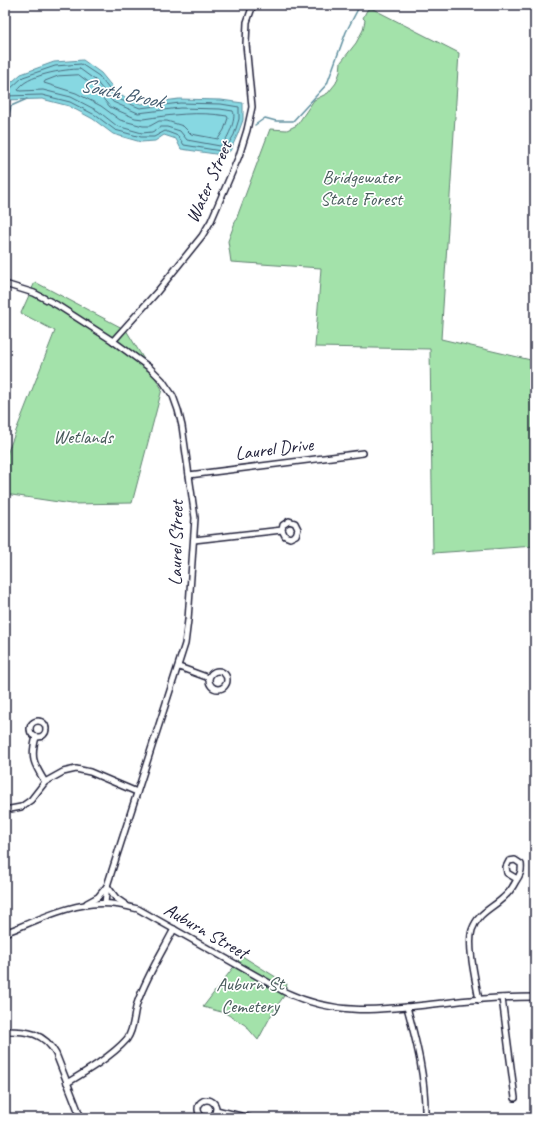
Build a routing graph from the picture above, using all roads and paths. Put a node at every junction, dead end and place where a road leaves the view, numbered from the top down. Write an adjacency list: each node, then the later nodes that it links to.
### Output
1 (253, 5): 3 (street, Water Street)
2 (5, 284): 3 (street, Laurel Street)
3 (113, 341): 5 (street, Laurel Street)
4 (363, 453): 5 (street, Laurel Drive)
5 (189, 475): 7 (street, Laurel Street)
6 (282, 530): 7 (street)
7 (194, 540): 8 (street, Laurel Street)
8 (179, 667): 9 (street); 12 (street, Laurel Street)
9 (209, 678)
10 (36, 737): 11 (street)
11 (45, 782): 12 (street); 13 (street)
12 (137, 792): 15 (street, Laurel Street)
13 (5, 810)
14 (517, 879): 23 (street)
15 (107, 886): 16 (street, Laurel Street); 17 (street, Laurel Street); 18 (street)
16 (105, 903): 17 (street, Auburn Street); 18 (street, Auburn Street)
17 (85, 904): 20 (street, Auburn Street)
18 (132, 908): 19 (street, Auburn Street)
19 (174, 929): 24 (street, Auburn Street); 26 (street)
20 (5, 933)
21 (535, 997): 22 (street, Auburn Street)
22 (502, 998): 23 (street, Auburn Street); 27 (street)
23 (479, 1000): 24 (street, Auburn Street)
24 (407, 1008): 31 (street)
25 (5, 1031): 26 (street)
26 (67, 1083): 29 (street)
27 (515, 1098)
28 (216, 1110): 30 (street)
29 (81, 1118)
30 (249, 1118)
31 (425, 1118)

